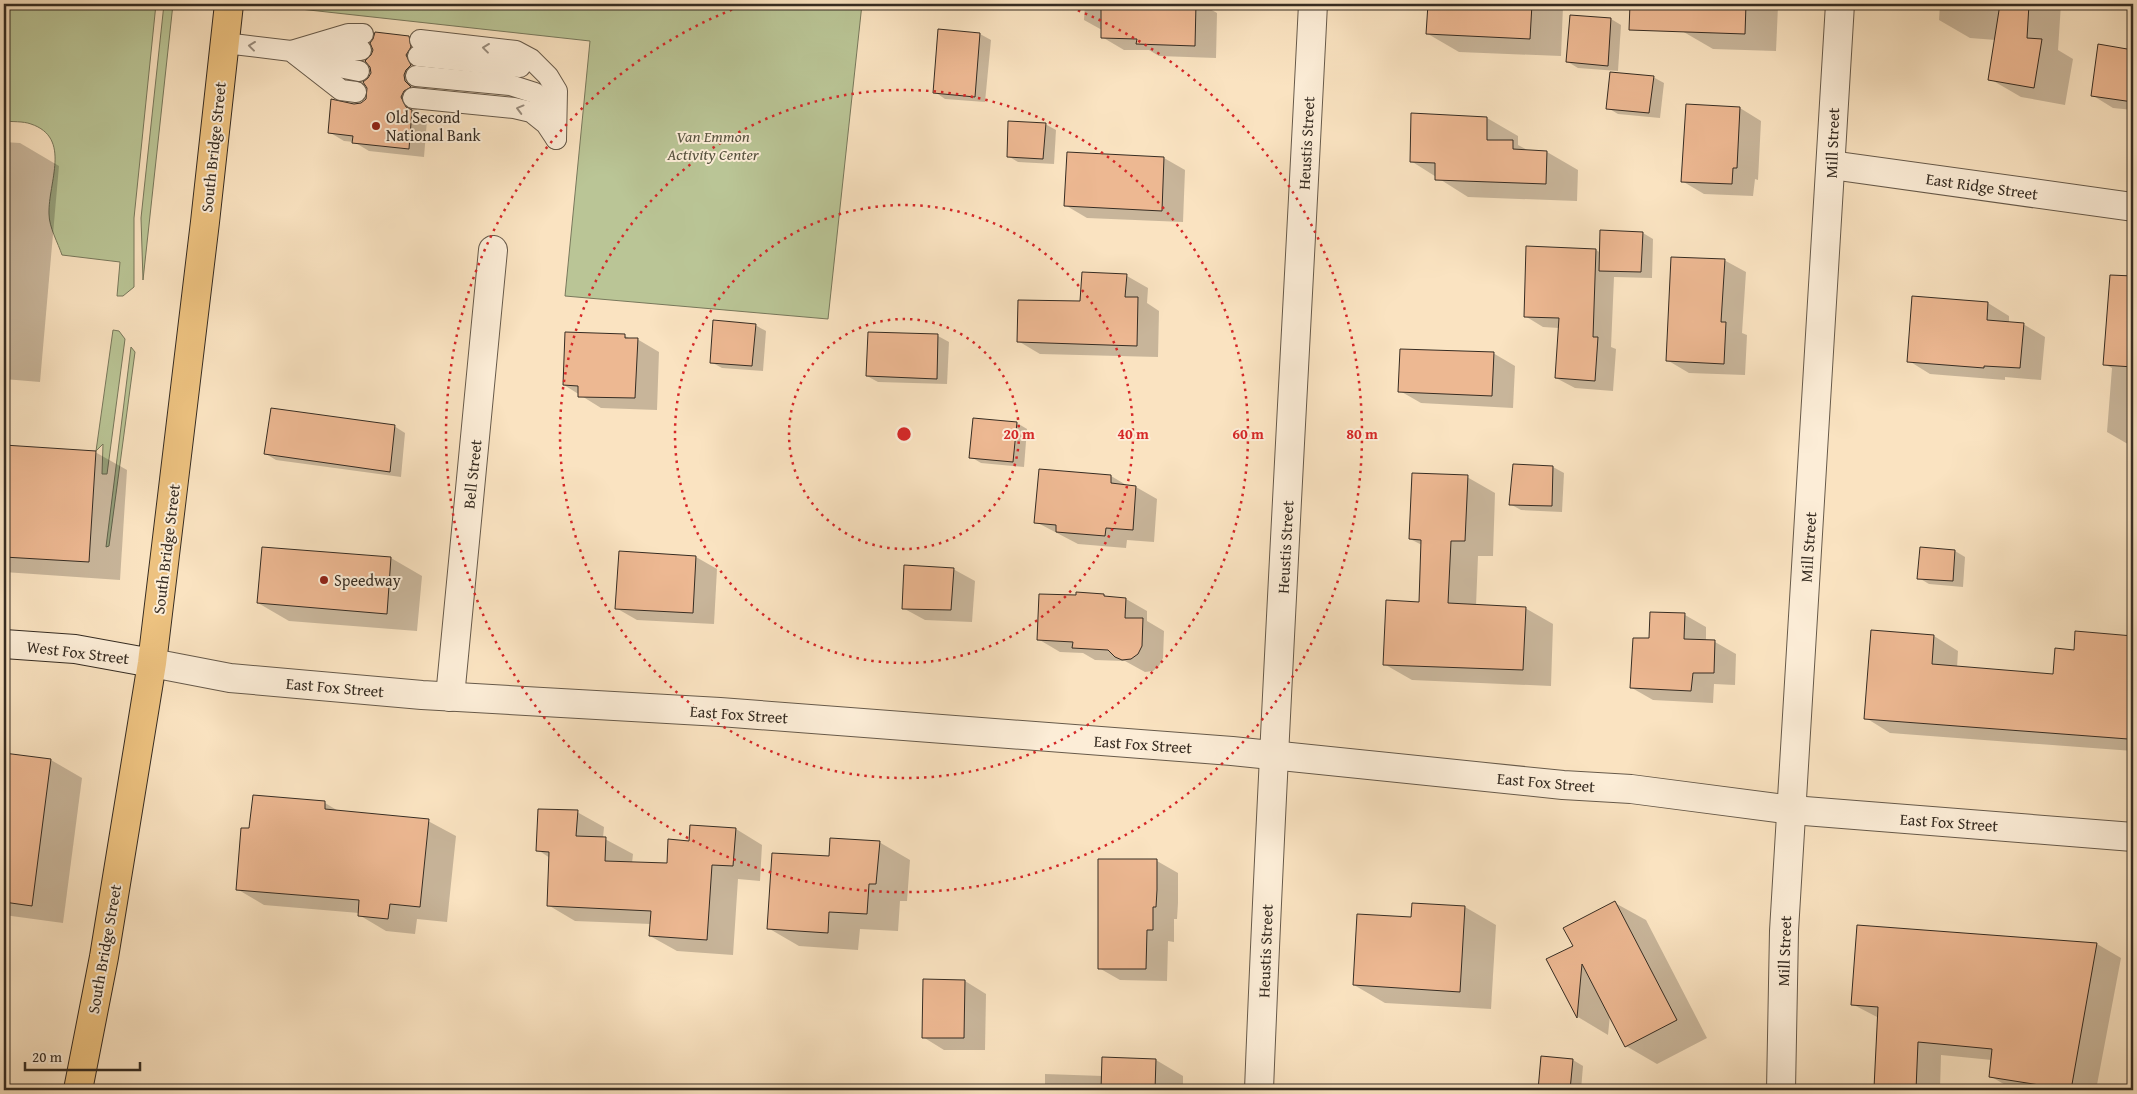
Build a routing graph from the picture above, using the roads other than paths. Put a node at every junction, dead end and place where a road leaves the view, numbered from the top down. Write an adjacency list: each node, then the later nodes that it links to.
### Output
1 (229, 4): 5 (highway, South Bridge Street)
2 (1313, 4): 19 (street, Heustis Street)
3 (1840, 4): 13 (street, Mill Street)
4 (362, 42): 7 (lane)
5 (225, 43): 7 (lane, one-way to 5); 17 (highway, South Bridge Street)
6 (419, 48): 12 (lane, one-way to 6)
7 (291, 51): 8 (lane); 10 (lane)
8 (359, 71)
9 (416, 76): 12 (lane)
10 (356, 92)
11 (413, 98): 12 (lane, one-way to 11)
12 (556, 109)
13 (1831, 165): 14 (street, East Ridge Street); 20 (street, Mill Street)
14 (2133, 207)
15 (493, 250): 18 (street, Bell Street)
16 (4, 644): 17 (street, West Fox Street)
17 (152, 662): 18 (street, East Fox Street); 22 (highway, South Bridge Street)
18 (450, 697): 19 (street, East Fox Street)
19 (1274, 755): 20 (street, East Fox Street); 23 (street, Heustis Street)
20 (1792, 810): 21 (street, East Fox Street); 24 (street, Mill Street)
21 (2133, 837)
22 (78, 1090)
23 (1260, 1090)
24 (1781, 1090)

